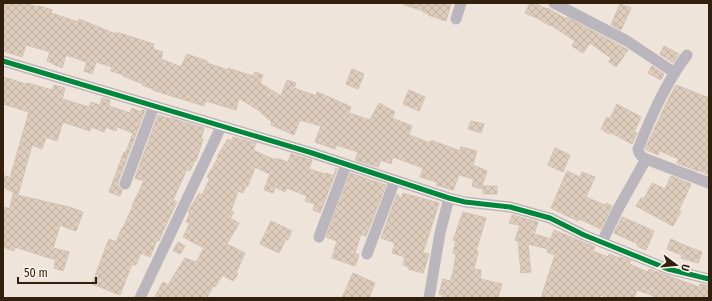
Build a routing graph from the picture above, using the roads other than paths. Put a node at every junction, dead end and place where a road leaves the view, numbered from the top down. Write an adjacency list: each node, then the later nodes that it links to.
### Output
1 (461, 3): 3 (street)
2 (554, 3): 6 (street)
3 (456, 19)
4 (687, 55): 6 (street)
5 (3, 61): 7 (street)
6 (675, 73): 9 (street)
7 (154, 106): 8 (street); 13 (street)
8 (221, 127): 10 (street); 19 (street)
9 (646, 158): 12 (street); 16 (street)
10 (346, 165): 11 (street); 15 (street)
11 (395, 180): 14 (street); 17 (street)
12 (709, 183)
13 (125, 184)
14 (449, 198): 16 (street); 20 (street)
15 (318, 237)
16 (602, 242): 18 (street)
17 (367, 254)
18 (709, 279)
19 (140, 298)
20 (429, 298)

